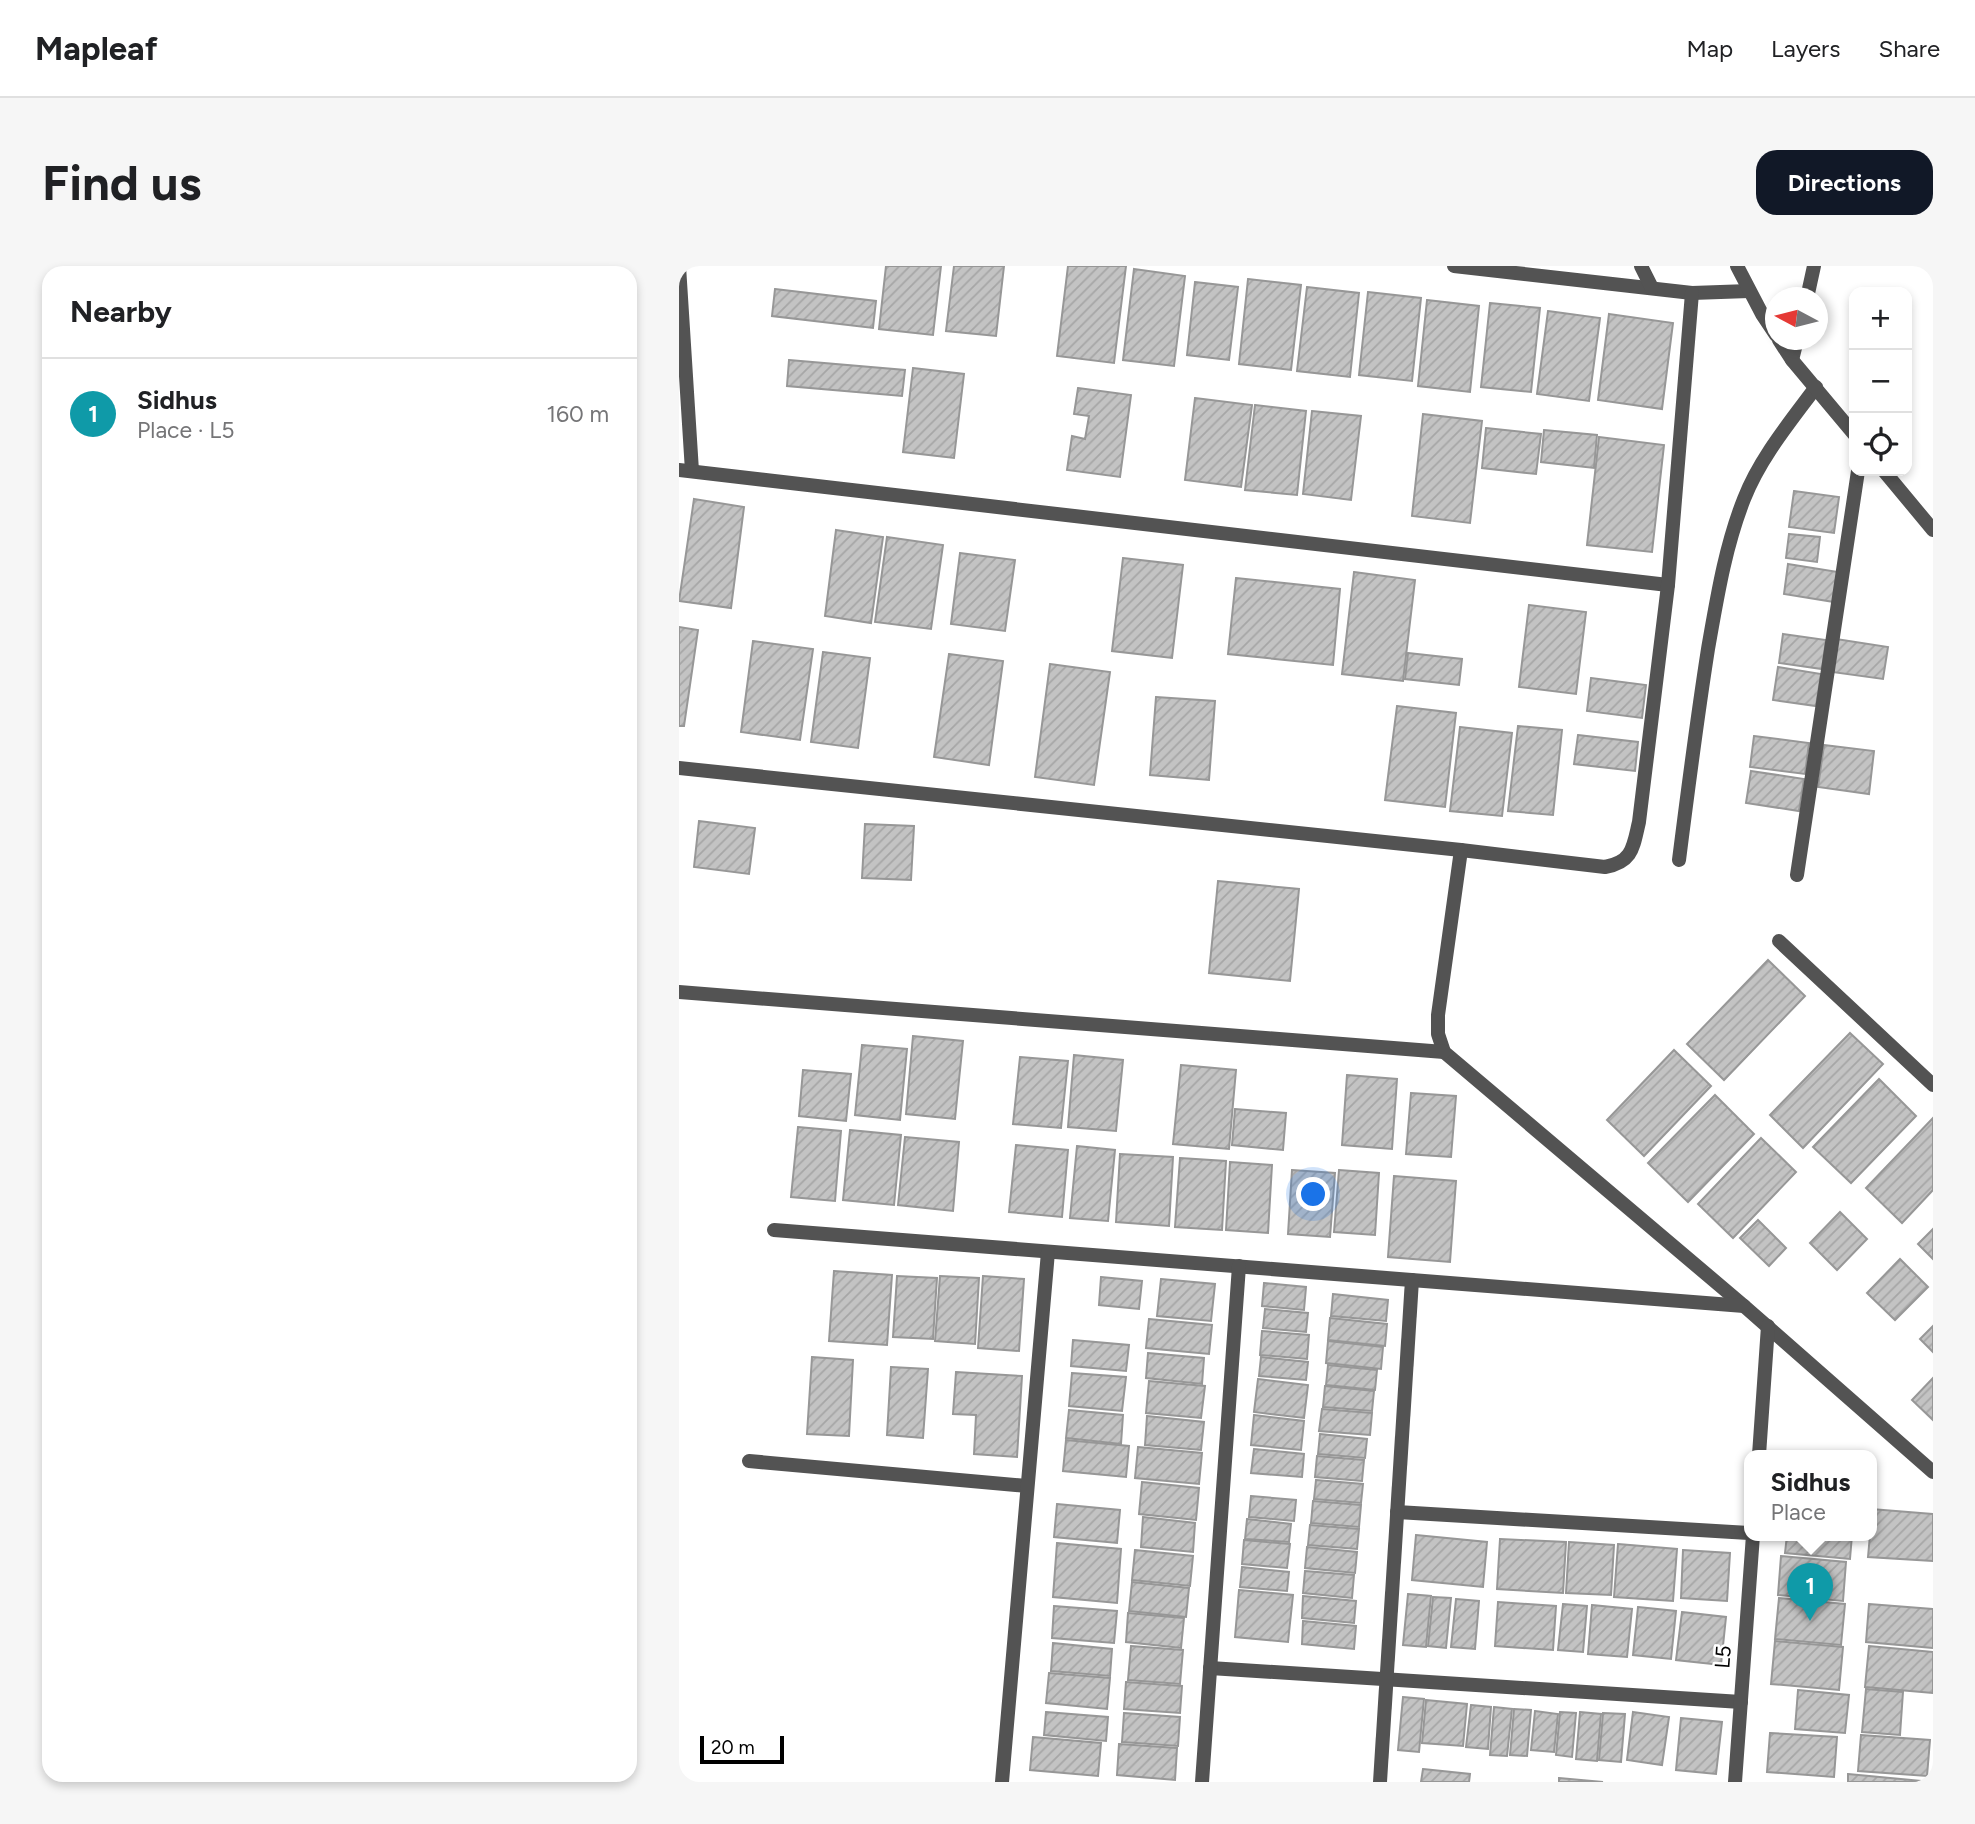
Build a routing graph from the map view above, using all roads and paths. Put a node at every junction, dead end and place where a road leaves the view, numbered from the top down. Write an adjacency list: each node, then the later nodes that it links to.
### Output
1 (679, 266): 16 (street)
2 (1454, 266): 7 (street)
3 (1641, 266): 7 (street)
4 (1737, 266): 8 (street)
5 (1814, 266): 6 (street)
6 (1809, 287)
7 (1651, 288): 9 (street)
8 (1749, 291): 9 (street); 10 (street)
9 (1692, 293): 20 (street)
10 (1765, 318)
11 (1786, 350): 13 (street)
12 (1794, 350): 13 (street)
13 (1792, 360): 14 (street)
14 (1815, 387): 15 (street); 23 (street)
15 (1849, 428)
16 (685, 470): 20 (street)
17 (1857, 476): 24 (street)
18 (1888, 476): 19 (street)
19 (1933, 530)
20 (1668, 585): 22 (street)
21 (679, 768): 22 (street)
22 (1461, 850): 27 (street)
23 (1679, 859)
24 (1797, 875)
25 (1779, 941): 28 (street)
26 (679, 992): 27 (street)
27 (1444, 1052): 33 (street)
28 (1933, 1085)
29 (774, 1230): 30 (street)
30 (1048, 1252): 31 (street); 38 (street)
31 (1238, 1266): 32 (street); 42 (street)
32 (1412, 1280): 33 (street); 39 (street)
33 (1744, 1306): 34 (street)
34 (1768, 1326): 35 (street); 37 (street)
35 (1759, 1450)
36 (749, 1461): 38 (street)
37 (1933, 1472)
38 (1027, 1486): 45 (street)
39 (1397, 1512): 40 (street); 43 (street)
40 (1744, 1534)
41 (1751, 1541): 44 (street, L5)
42 (1210, 1668): 43 (street); 46 (street)
43 (1386, 1679): 44 (street); 47 (street)
44 (1741, 1702): 48 (street, L5)
45 (1002, 1782)
46 (1202, 1782)
47 (1380, 1782)
48 (1735, 1782)

